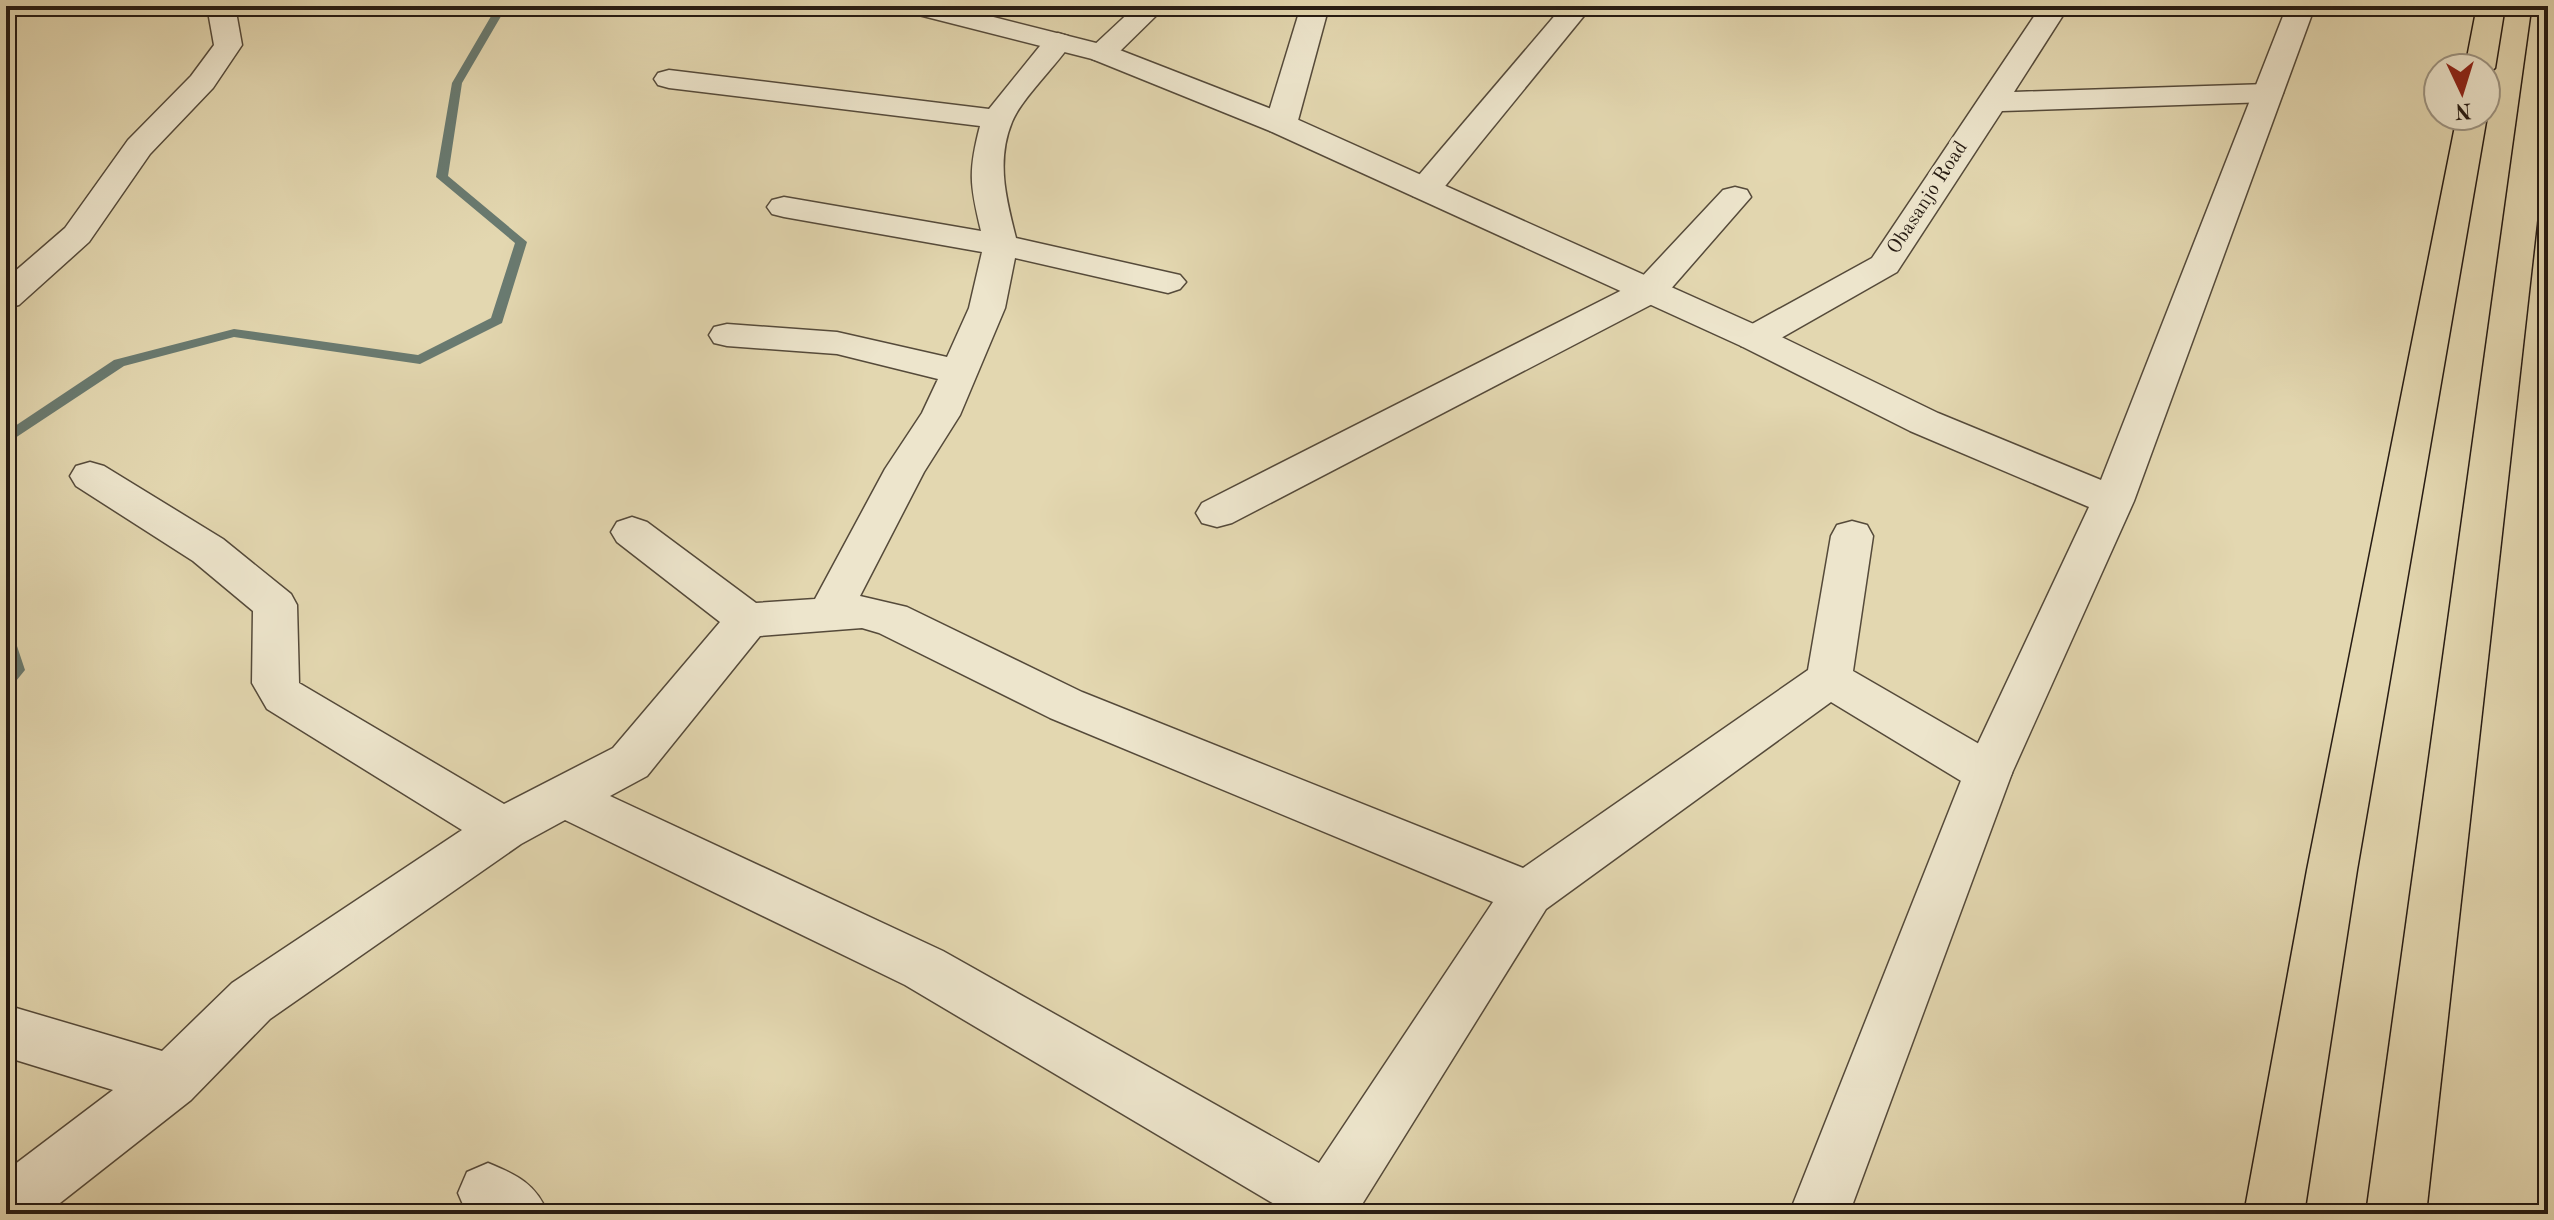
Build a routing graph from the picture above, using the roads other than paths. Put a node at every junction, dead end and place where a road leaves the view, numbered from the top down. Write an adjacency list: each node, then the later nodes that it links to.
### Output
1 (221, 6): 25 (street)
2 (917, 6): 10 (street)
3 (1152, 6): 12 (street)
4 (1315, 6): 17 (street)
5 (1578, 6): 19 (street)
6 (2055, 6): 15 (street, Obasanjo Road)
7 (2301, 6): 14 (street)
8 (2491, 6): 11 (main road)
9 (2547, 6): 47 (main road)
10 (1058, 42): 12 (street); 16 (street)
11 (2483, 52)
12 (1102, 53): 17 (street)
13 (669, 79): 16 (street)
14 (2268, 93): 15 (street); 30 (street)
15 (1990, 102): 27 (street, Obasanjo Road)
16 (997, 119): 22 (street)
17 (1281, 124): 19 (street)
18 (2469, 132): 46 (main road)
19 (1425, 189): 24 (street)
20 (1735, 197): 24 (street)
21 (784, 207): 22 (street)
22 (1001, 245): 23 (street); 28 (street)
23 (1168, 282)
24 (1649, 291): 27 (street); 31 (street)
25 (6, 297)
26 (727, 335): 28 (street)
27 (1754, 338): 30 (street)
28 (959, 372): 34 (street)
29 (90, 476): 39 (street)
30 (2113, 501): 37 (street)
31 (1217, 513)
32 (632, 532): 35 (street)
33 (1852, 536): 36 (street)
34 (828, 615): 35 (street); 40 (street)
35 (748, 620): 38 (street)
36 (1829, 679): 37 (street); 40 (street)
37 (1988, 773): 45 (street)
38 (564, 797): 39 (street); 44 (street)
39 (503, 829): 42 (street)
40 (1528, 893): 44 (street)
41 (6, 1031): 42 (street)
42 (171, 1081): 43 (street)
43 (6, 1208)
44 (1325, 1208)
45 (1819, 1214)
46 (2274, 1214)
47 (2396, 1214)

